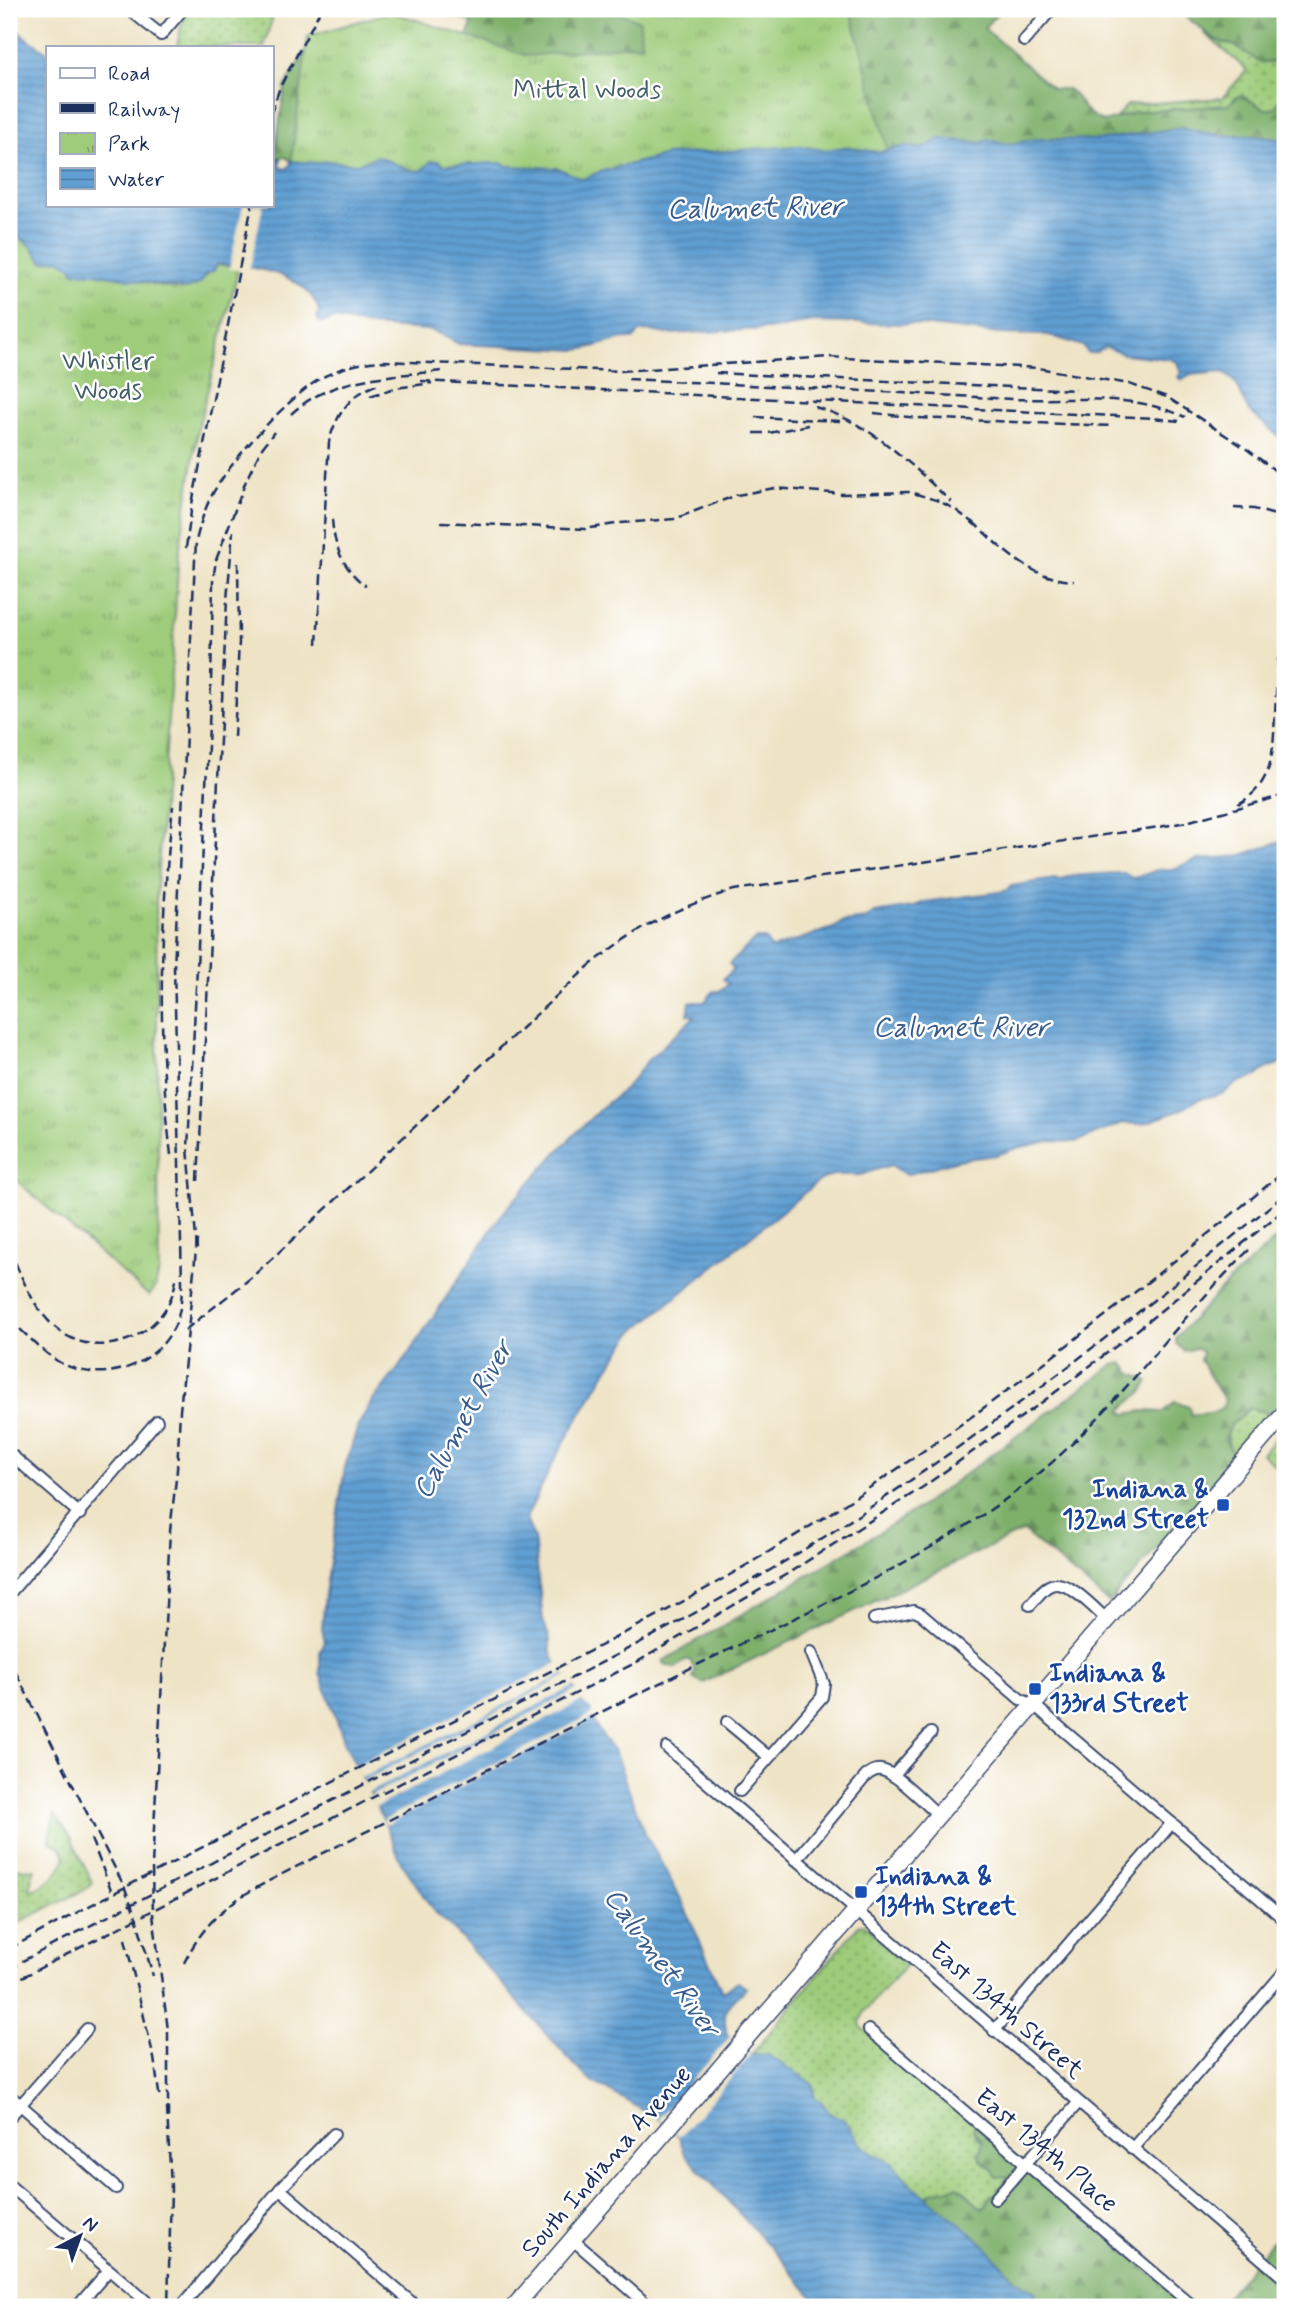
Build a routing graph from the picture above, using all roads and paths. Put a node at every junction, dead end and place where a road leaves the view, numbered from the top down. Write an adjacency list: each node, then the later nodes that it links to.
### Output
1 (129, 9): 2 (street)
2 (183, 9)
3 (1052, 9): 4 (street)
4 (1024, 41)
5 (1285, 1413): 12 (main road, South Indiana Avenue)
6 (157, 1421): 8 (street)
7 (9, 1452): 8 (street)
8 (80, 1514): 9 (street)
9 (9, 1594)
10 (1030, 1605): 12 (street)
11 (874, 1619): 14 (street)
12 (1107, 1620): 14 (main road, South Indiana Avenue)
13 (811, 1652): 18 (street)
14 (1034, 1705): 21 (main road, South Indiana Avenue); 22 (street)
15 (727, 1722): 18 (street)
16 (931, 1733): 19 (street)
17 (667, 1748): 23 (street, East 134th Street)
18 (769, 1758): 20 (street)
19 (893, 1776): 21 (street); 23 (street)
20 (740, 1791)
21 (939, 1816): 24 (main road, South Indiana Avenue)
22 (1172, 1823): 25 (street); 29 (street)
23 (796, 1860): 24 (street, East 134th Street)
24 (856, 1912): 29 (street, East 134th Street); 41 (main road, South Indiana Avenue)
25 (1285, 1920)
26 (1285, 1971): 35 (street)
27 (87, 2029): 32 (street)
28 (869, 2030): 36 (street, East 134th Place)
29 (994, 2031): 31 (street, East 134th Street)
30 (9, 2095): 32 (street)
31 (1079, 2103): 35 (street, East 134th Street); 36 (street)
32 (20, 2105): 33 (street); 38 (street)
33 (9, 2118)
34 (334, 2134): 39 (street)
35 (1132, 2149): 43 (street, East 134th Street)
36 (1026, 2164): 40 (street); 50 (street, East 134th Place)
37 (9, 2185): 42 (street)
38 (116, 2188)
39 (280, 2189): 46 (street); 47 (street)
40 (995, 2199)
41 (573, 2240): 48 (main road, South Indiana Avenue); 49 (street)
42 (108, 2271): 44 (street); 45 (street)
43 (1285, 2279)
44 (77, 2307)
45 (153, 2307)
46 (181, 2307)
47 (417, 2307)
48 (514, 2307)
49 (650, 2307)
50 (1194, 2307)

